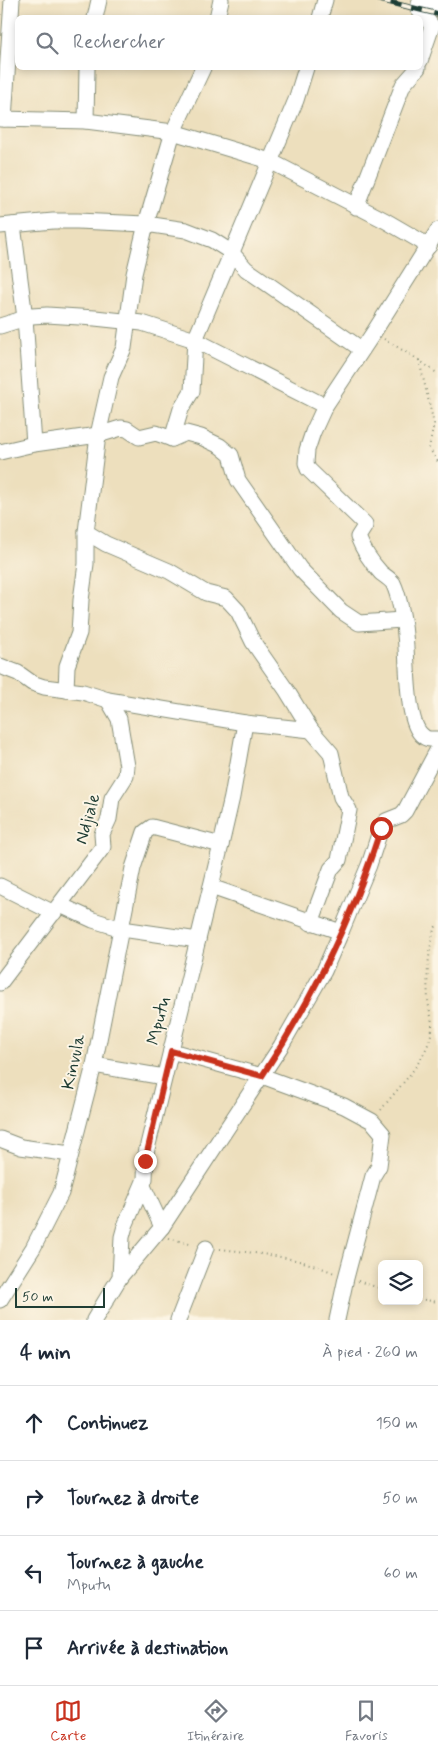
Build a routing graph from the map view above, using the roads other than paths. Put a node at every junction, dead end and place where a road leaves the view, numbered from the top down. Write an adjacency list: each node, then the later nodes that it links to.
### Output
1 (12, 0): 17 (street)
2 (99, 0): 7 (street)
3 (221, 0): 8 (street)
4 (325, 0): 9 (street)
5 (420, 0): 6 (street); 11 (street)
6 (438, 5)
7 (96, 15)
8 (218, 15)
9 (321, 15)
10 (423, 15): 12 (street)
11 (423, 15)
12 (423, 52)
13 (87, 70): 18 (street)
14 (202, 70): 19 (street)
15 (305, 70): 20 (street)
16 (416, 70): 21 (street)
17 (2, 119): 18 (street)
18 (86, 122): 19 (street)
19 (174, 132): 20 (street); 22 (street)
20 (270, 162): 21 (street); 26 (street)
21 (356, 207): 25 (street)
22 (146, 224): 23 (street); 26 (street); 28 (street)
23 (7, 226): 27 (street)
24 (438, 230): 25 (street)
25 (429, 246): 31 (street)
26 (231, 252): 30 (street); 31 (street)
27 (25, 318): 28 (street); 29 (street); 35 (street)
28 (127, 321): 30 (street); 33 (street)
29 (0, 326)
30 (195, 340): 32 (street); 34 (street)
31 (361, 349): 32 (street)
32 (325, 406): 38 (street)
33 (98, 435): 34 (street); 35 (street); 37 (street)
34 (172, 439): 38 (street)
35 (34, 444): 36 (street)
36 (0, 452)
37 (86, 532): 40 (street); 43 (street)
38 (402, 620): 44 (street)
39 (0, 666): 40 (street)
40 (66, 690): 41 (street)
41 (108, 700): 42 (street); 49 (street, Ndjiale)
42 (244, 723): 43 (street); 46 (street, Mputu)
43 (311, 730): 50 (street)
44 (438, 739)
45 (438, 749): 52 (street)
46 (222, 845): 48 (street, Mputu); 51 (street, Kinvula)
47 (0, 886): 49 (street)
48 (211, 887): 50 (street); 53 (street, Mputu)
49 (57, 909): 51 (street); 54 (street, Ndjiale)
50 (311, 923): 52 (street)
51 (122, 929): 53 (street); 56 (street, Kinvula)
52 (341, 932): 57 (street)
53 (198, 940): 55 (street, Mputu)
54 (0, 983)
55 (171, 1051): 57 (street); 58 (street, Mputu)
56 (94, 1065): 58 (street); 60 (street, Kinvula)
57 (262, 1076): 62 (street); 68 (street)
58 (164, 1077): 61 (street, Mputu)
59 (0, 1139): 60 (street)
60 (70, 1154): 65 (street, Kinvula)
61 (143, 1186): 62 (street); 64 (street, Mputu)
62 (159, 1231): 64 (street)
63 (206, 1248): 67 (street)
64 (120, 1277): 66 (street, Mputu)
65 (0, 1300)
66 (94, 1320)
67 (178, 1320)
68 (337, 1320)

